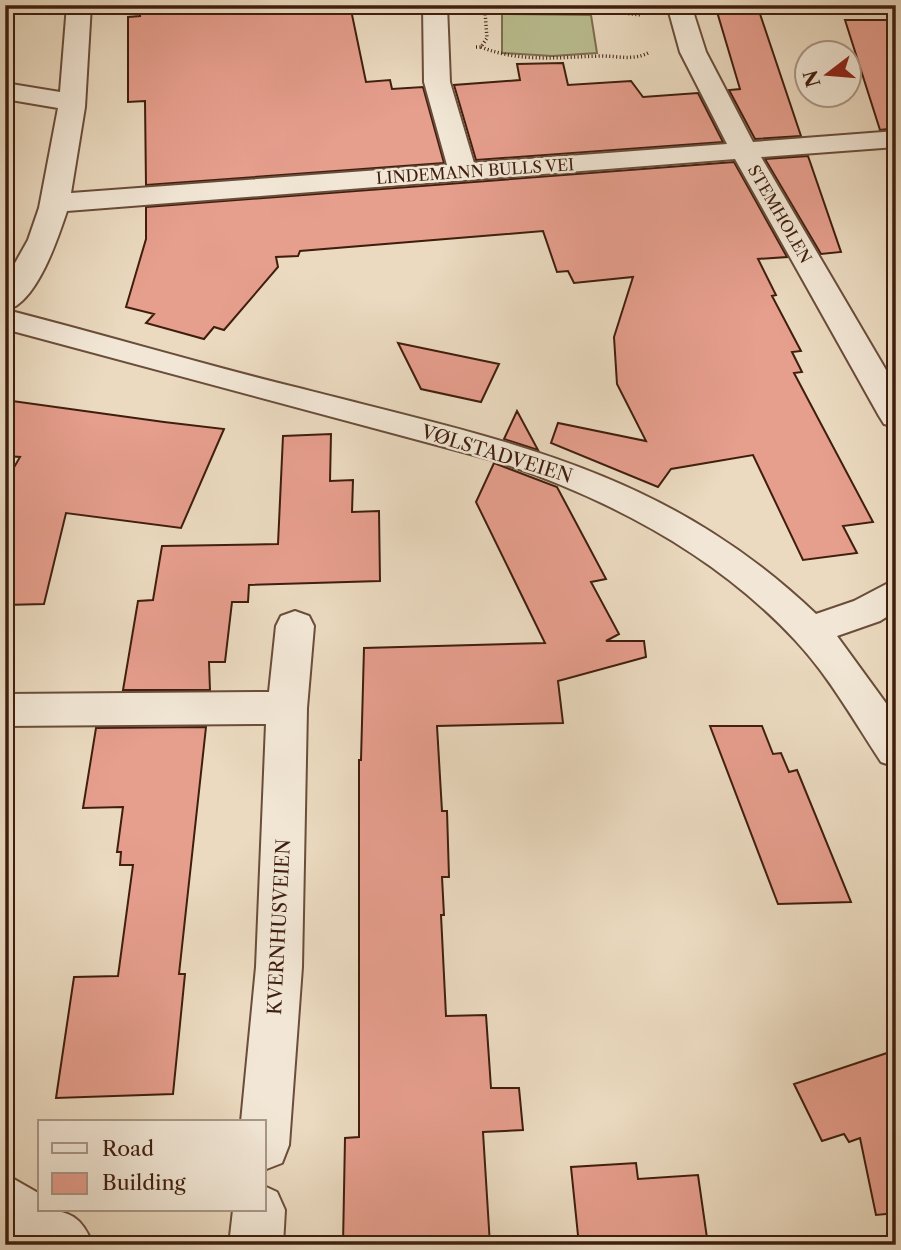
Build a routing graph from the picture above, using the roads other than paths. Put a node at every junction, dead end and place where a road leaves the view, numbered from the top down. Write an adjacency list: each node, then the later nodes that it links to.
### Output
1 (79, 5): 5 (street)
2 (435, 5): 8 (street)
3 (679, 5): 7 (street, STEMHOLEN)
4 (5, 91): 5 (street)
5 (70, 102): 9 (street)
6 (896, 139): 7 (street, LINDEMANN BULLS VEI)
7 (744, 152): 8 (street, LINDEMANN BULLS VEI); 12 (street, STEMHOLEN)
8 (463, 171): 9 (street, LINDEMANN BULLS VEI)
9 (55, 203): 10 (street)
10 (5, 300)
11 (5, 319): 15 (street, VØLSTADVEIEN)
12 (896, 416)
13 (896, 593): 15 (street)
14 (295, 626): 16 (street, KVERNHUSVEIEN)
15 (810, 631): 18 (street, VØLSTADVEIEN)
16 (287, 708): 17 (street); 19 (street, KVERNHUSVEIEN)
17 (5, 710)
18 (896, 750)
19 (266, 1121)
20 (5, 1200): 22 (street)
21 (259, 1212): 23 (street)
22 (67, 1245)
23 (256, 1245)

